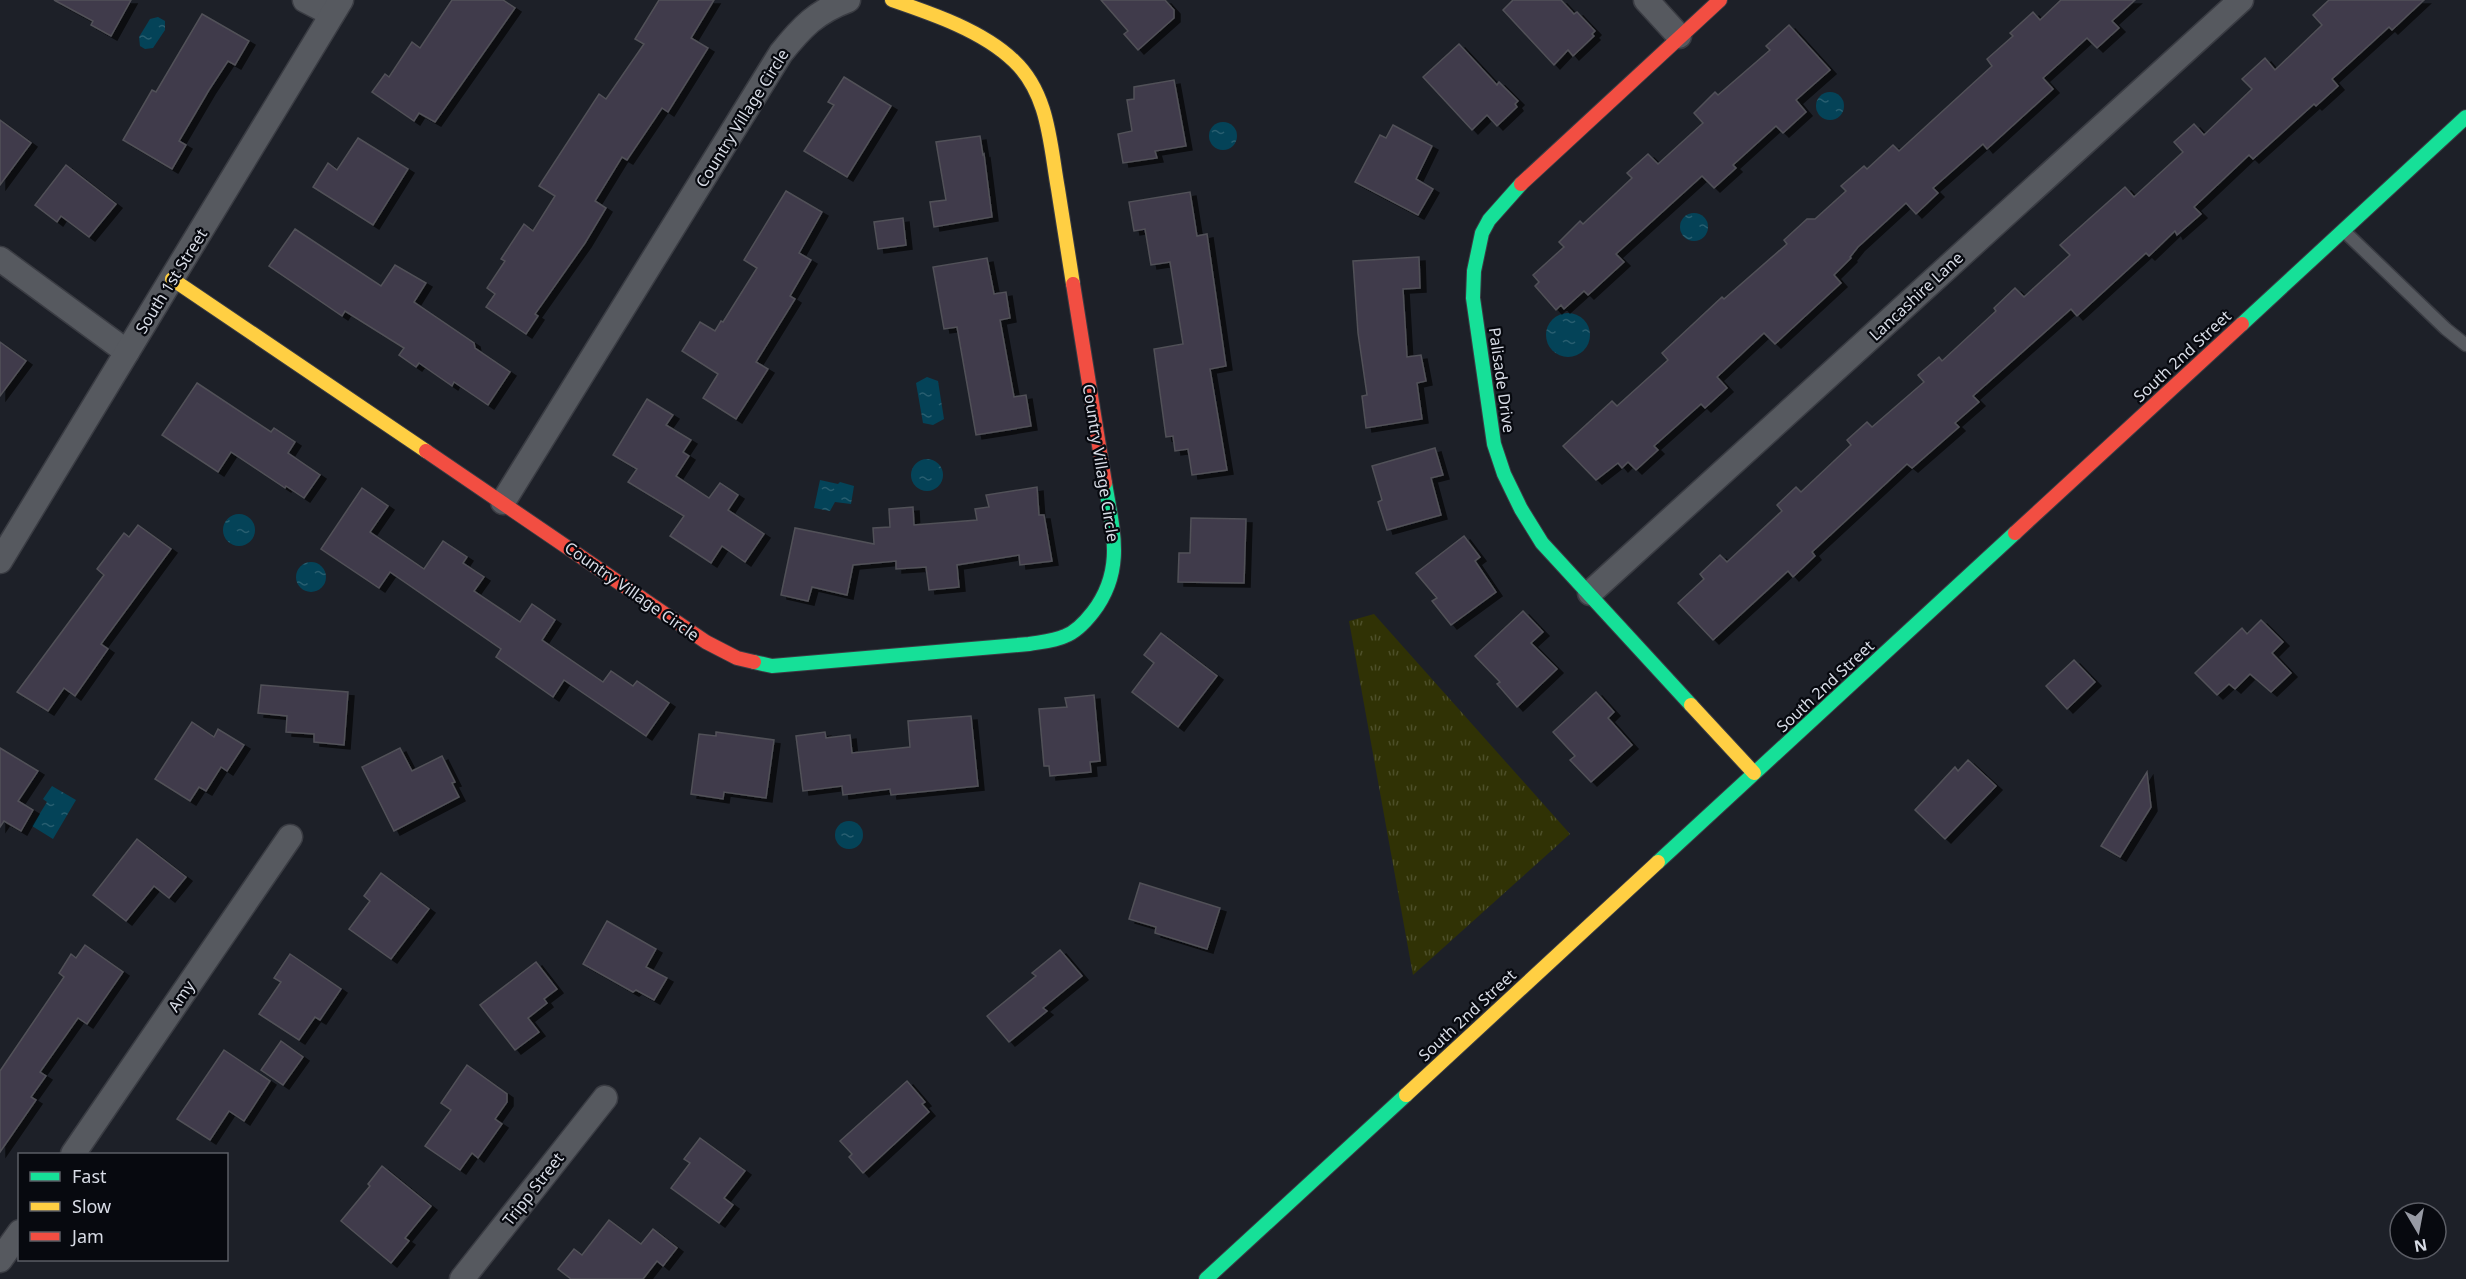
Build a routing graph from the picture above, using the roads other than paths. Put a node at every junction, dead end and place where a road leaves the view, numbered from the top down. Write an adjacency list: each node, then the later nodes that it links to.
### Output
1 (305, 0): 7 (street)
2 (848, 0): 15 (street, Country Village Circle)
3 (892, 0): 15 (street, Country Village Circle)
4 (1646, 0): 8 (street)
5 (1720, 0): 8 (street, Palisade Drive)
6 (2241, 0): 17 (street, Lancashire Lane)
7 (337, 7): 12 (street, South 1st Street)
8 (1679, 36): 17 (street, Palisade Drive)
9 (2466, 117): 10 (street, South 2nd Street)
10 (2343, 230): 13 (lane); 18 (street, South 2nd Street)
11 (0, 259): 14 (street)
12 (172, 279): 14 (street, South 1st Street); 15 (street, Country Village Circle)
13 (2466, 345)
14 (127, 352): 16 (street, South 1st Street)
15 (503, 502)
16 (0, 561)
17 (1590, 593): 18 (street, Palisade Drive)
18 (1754, 773): 25 (street, South 2nd Street)
19 (290, 837): 21 (street, Amy)
20 (605, 1098): 24 (street, Tripp Street)
21 (74, 1153)
22 (18, 1235): 23 (street)
23 (0, 1260)
24 (462, 1279)
25 (1206, 1279)

